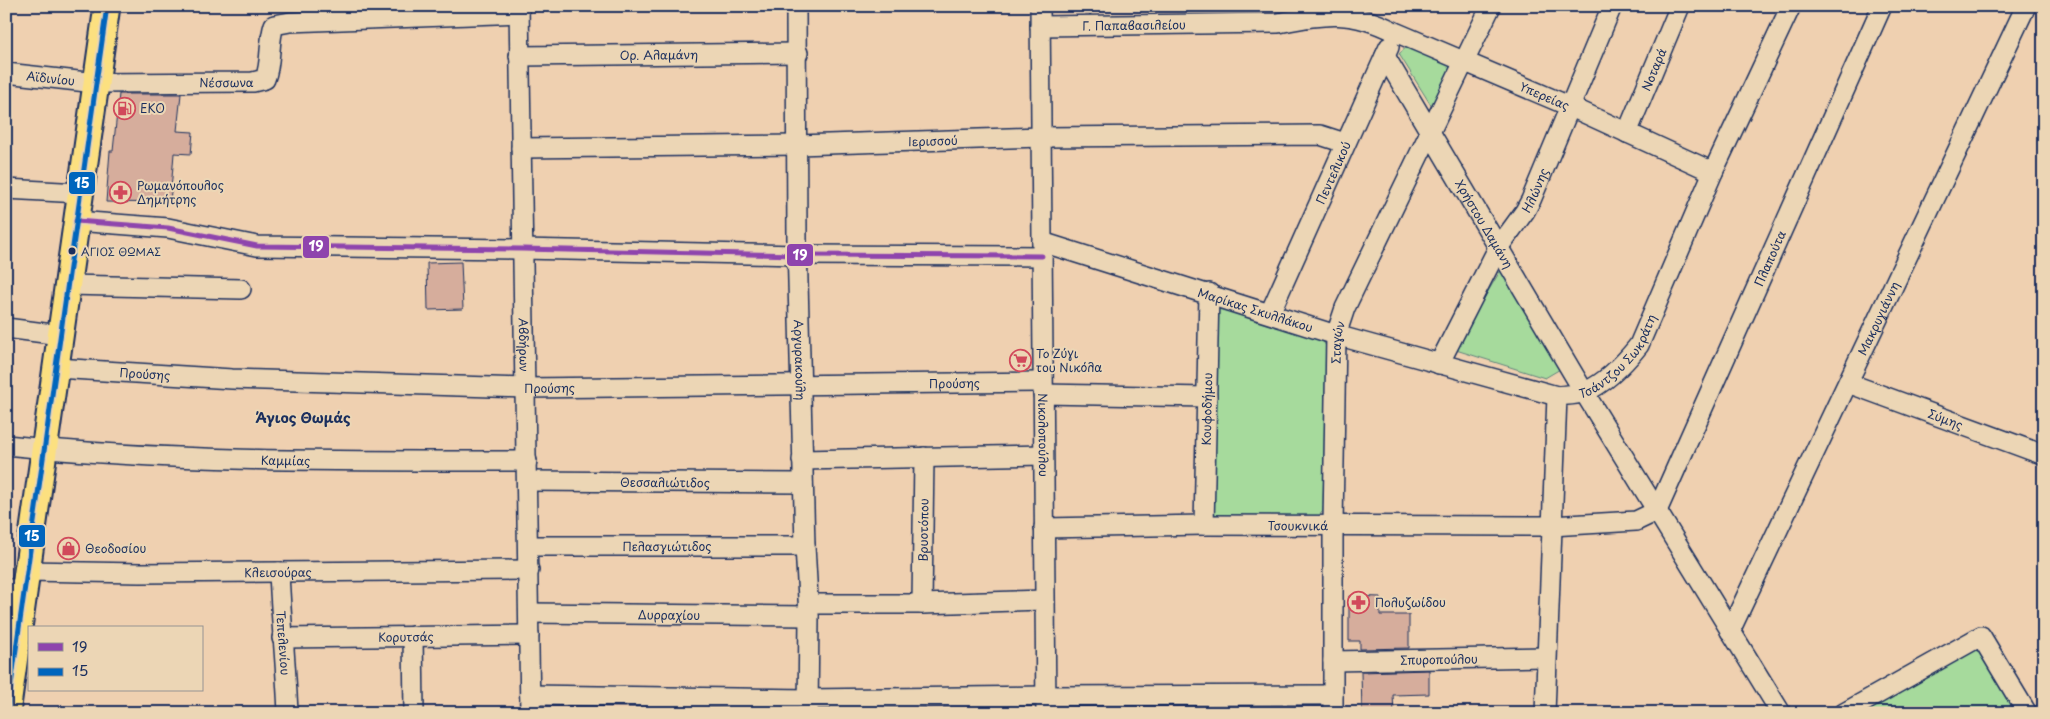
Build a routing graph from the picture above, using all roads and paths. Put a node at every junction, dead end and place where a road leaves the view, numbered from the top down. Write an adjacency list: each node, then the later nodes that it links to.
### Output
1 (107, 6): 19 (main road)
2 (796, 6): 14 (street, Αργυρακούλη)
3 (1040, 6): 12 (street, Νικολοπούλου)
4 (1490, 6): 17 (street, Σταγών)
5 (1612, 6): 20 (street, Ηλώνης)
6 (1680, 6): 22 (street, Νοταρά)
7 (1791, 6): 27 (street, Τσάντζου Σωκράτη)
8 (1882, 6): 60 (street, Πλαπούτα)
9 (2026, 6): 44 (street, Μακρυγιάννη)
10 (519, 9): 15 (street, Αβδήρων); 19 (street, Νέσσωνα)
11 (1379, 14): 12 (street, Γ. Παπαβασιλείου); 13 (street, Υπερείας)
12 (1040, 26): 23 (street, Νικολοπούλου)
13 (1395, 32): 16 (street, Πεντελικού); 17 (street, Υπερείας)
14 (798, 53): 15 (street, Ορ. Αλαμάνη); 25 (street, Αργυρακούλη)
15 (519, 56): 26 (street, Αβδήρων)
16 (1386, 56): 21 (street, Χρήστου Δαμάνη); 24 (street, Πεντελικού)
17 (1465, 62): 20 (street, Υπερείας); 21 (street, Σταγών)
18 (6, 73): 19 (street, Αϊδινίου)
19 (96, 82): 29 (main road)
20 (1569, 106): 22 (street, Υπερείας); 31 (street, Ηλώνης)
21 (1430, 131): 31 (street, Χρήστου Δαμάνη); 40 (street, Σταγών)
22 (1627, 133): 27 (street, Υπερείας)
23 (1041, 137): 24 (street, Ιερισσού); 25 (street, Ιερισσού); 33 (street, Νικολοπούλου)
24 (1346, 143): 38 (street, Πεντελικού)
25 (798, 146): 26 (street, Ιερισσού); 34 (street, Αργυρακούλη)
26 (521, 148): 32 (street, Αβδήρων)
27 (1713, 172): 48 (street, Τσάντζου Σωκράτη)
28 (6, 189): 29 (street)
29 (80, 194): 30 (main road)
30 (76, 221): 32 (street, Μαρίκας Σκυλλάκου); 35 (main road)
31 (1498, 248): 42 (street, Ηλώνης); 48 (street, Χρήστου Δαμάνη)
32 (522, 249): 34 (street, Μαρίκας Σκυλλάκου); 46 (street, Αβδήρων)
33 (1042, 249): 34 (street, Μαρίκας Σκυλλάκου); 37 (street, Μαρίκας Σκυλλάκου); 47 (street, Νικολοπούλου)
34 (797, 256): 45 (street, Αργυρακούλη)
35 (68, 285): 36 (street); 41 (main road)
36 (241, 289)
37 (1210, 293): 38 (street, Μαρίκας Σκυλλάκου); 50 (street, Κουφοδήμου)
38 (1270, 313): 40 (street, Μαρίκας Σκυλλάκου)
39 (6, 328): 41 (street)
40 (1336, 334): 42 (street, Μαρίκας Σκυλλάκου); 62 (street, Σταγών)
41 (60, 335): 43 (main road)
42 (1439, 364): 49 (street, Μαρίκας Σκυλλάκου)
43 (56, 368): 46 (street, Προύσης); 52 (main road)
44 (1848, 383): 54 (street, Σύμης); 74 (street, Μακρυγιάννη)
45 (800, 386): 46 (street, Προύσης); 47 (street, Προύσης); 56 (street, Αργυρακούλη)
46 (526, 388): 57 (street, Αβδήρων)
47 (1042, 388): 50 (street, Προύσης); 53 (street, Νικολοπούλου)
48 (1584, 392): 49 (street, Τσάντζου Σωκράτη); 60 (street, Χρήστου Δαμάνη)
49 (1557, 396): 63 (street, Τσάντζου Σωκράτη)
50 (1207, 398): 61 (street, Κουφοδήμου)
51 (6, 445): 52 (street, Καμμίας)
52 (44, 449): 57 (street, Καμμίας); 69 (main road)
53 (1042, 455): 55 (street); 64 (street, Νικολοπούλου)
54 (2044, 455)
55 (924, 457): 56 (street); 71 (street, Βρυοτόπου)
56 (802, 460): 59 (street, Αργυρακούλη)
57 (527, 461): 58 (street, Αβδήρων)
58 (527, 481): 59 (street, Θεσσαλιώτιδος); 65 (street, Αβδήρων)
59 (803, 483): 66 (street, Αργυρακούλη)
60 (1657, 511): 63 (street, Τσουκνικά); 74 (street, Χρήστου Δαμάνη)
61 (1204, 525): 62 (street, Τσουκνικά); 64 (street, Τσουκνικά)
62 (1333, 525): 63 (street, Τσουκνικά); 80 (street, Σταγών)
63 (1551, 526): 79 (street, Τσάντζου Σωκράτη)
64 (1044, 528): 70 (street, Νικολοπούλου)
65 (528, 546): 66 (street, Πελασγιώτιδος); 67 (street, Αβδήρων)
66 (805, 546): 72 (street, Αργυρακούλη)
67 (529, 570): 68 (street, Κλεισούρας); 73 (street, Αβδήρων)
68 (279, 572): 69 (street, Κλεισούρας); 77 (street, Τεπελενίου)
69 (19, 583): 78 (main road)
70 (1044, 600): 71 (street, Δυρραχίου); 82 (street, Νικολοπούλου)
71 (922, 604): 72 (street, Δυρραχίου)
72 (809, 610): 73 (street, Δυρραχίου); 84 (street, Αργυρακούλη)
73 (529, 612): 76 (street, Αβδήρων)
74 (1730, 631): 89 (street, Χρήστου Δαμάνη)
75 (413, 636): 76 (street, Κορυτσάς); 77 (street, Κορυτσάς); 87 (street)
76 (529, 636): 81 (street, Αβδήρων)
77 (282, 638): 86 (street, Τεπελενίου)
78 (23, 640): 85 (main road)
79 (1546, 657): 80 (street, Σπυροπούλου); 88 (street, Τσάντζου Σωκράτη)
80 (1333, 661): 83 (street, Σταγών)
81 (530, 704): 84 (street)
82 (1046, 704): 83 (street); 84 (street)
83 (1333, 704)
84 (808, 706)
85 (7, 713)
86 (288, 713)
87 (414, 713)
88 (1545, 713)
89 (1781, 713)
90 (1844, 713): 91 (street)
91 (2027, 713)

